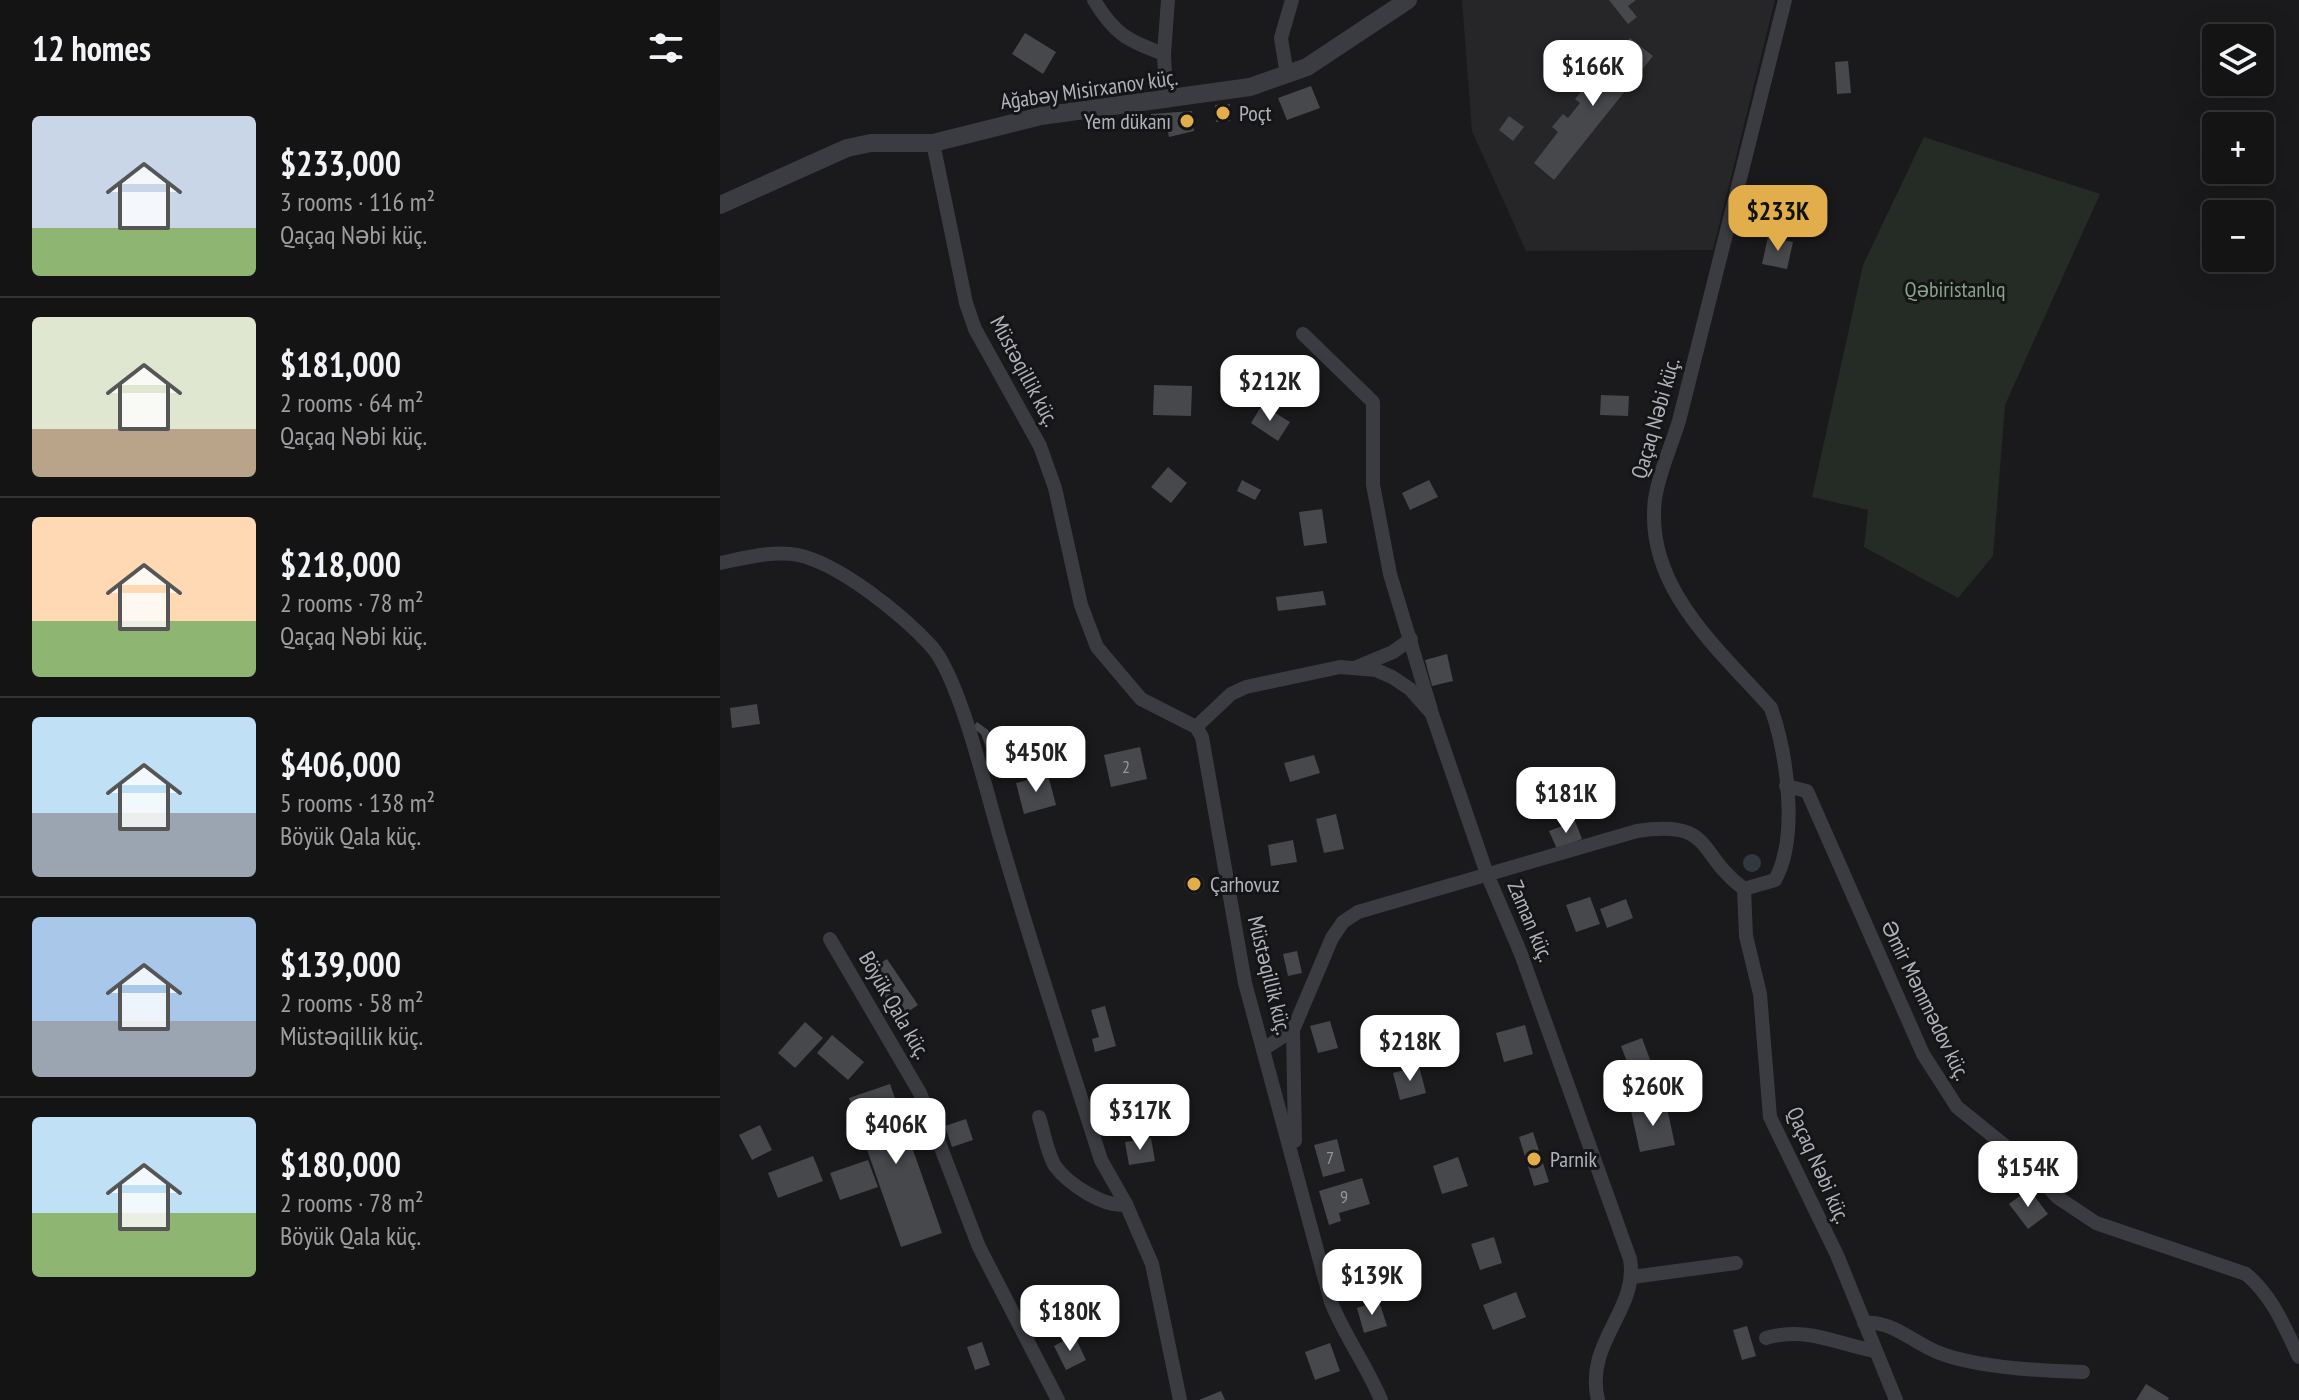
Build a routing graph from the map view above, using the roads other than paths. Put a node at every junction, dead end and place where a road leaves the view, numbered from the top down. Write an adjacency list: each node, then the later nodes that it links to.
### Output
1 (1094, 0): 6 (street)
2 (1168, 0): 6 (street)
3 (1292, 0): 7 (street)
4 (1408, 0): 7 (street, Ağabəy Misirxanov küç.)
5 (1785, 0): 17 (street, Qaçaq Nəbi küç.)
6 (1164, 54): 8 (street)
7 (1287, 75): 8 (street, Ağabəy Misirxanov küç.)
8 (1166, 101): 9 (street, Ağabəy Misirxanov küç.)
9 (933, 143): 10 (street, Ağabəy Misirxanov küç.); 16 (street, Müstəqillik küç.)
10 (720, 205)
11 (1303, 334): 13 (street)
12 (720, 563): 25 (street)
13 (1411, 639): 14 (street); 15 (street)
14 (1357, 667): 15 (street, Zaman küç.); 16 (street, Zaman küç.)
15 (1432, 714): 18 (street, Zaman küç.)
16 (1196, 727): 22 (street, Müstəqillik küç.)
17 (1786, 786): 19 (street, Qaçaq Nəbi küç.); 31 (street, Əmir Məmmədov küç.)
18 (1487, 874): 19 (street); 21 (street); 27 (street, Zaman küç.)
19 (1744, 889): 28 (street, Qaçaq Nəbi küç.)
20 (830, 939): 33 (street, Böyük Qala küç.)
21 (1293, 1030): 22 (street); 24 (street)
22 (1265, 1048): 24 (street, Müstəqillik küç.)
23 (1039, 1117): 25 (street)
24 (1292, 1149): 35 (street, Müstəqillik küç.)
25 (1126, 1204): 34 (street)
26 (1736, 1263): 27 (street)
27 (1632, 1277): 36 (street)
28 (1864, 1323): 30 (street, Qaçaq Nəbi küç.); 32 (street)
29 (1766, 1338): 30 (street)
30 (1876, 1351): 37 (street, Qaçaq Nəbi küç.)
31 (2299, 1357)
32 (2083, 1372)
33 (1058, 1400)
34 (1180, 1400)
35 (1381, 1400)
36 (1598, 1400)
37 (1896, 1400)

